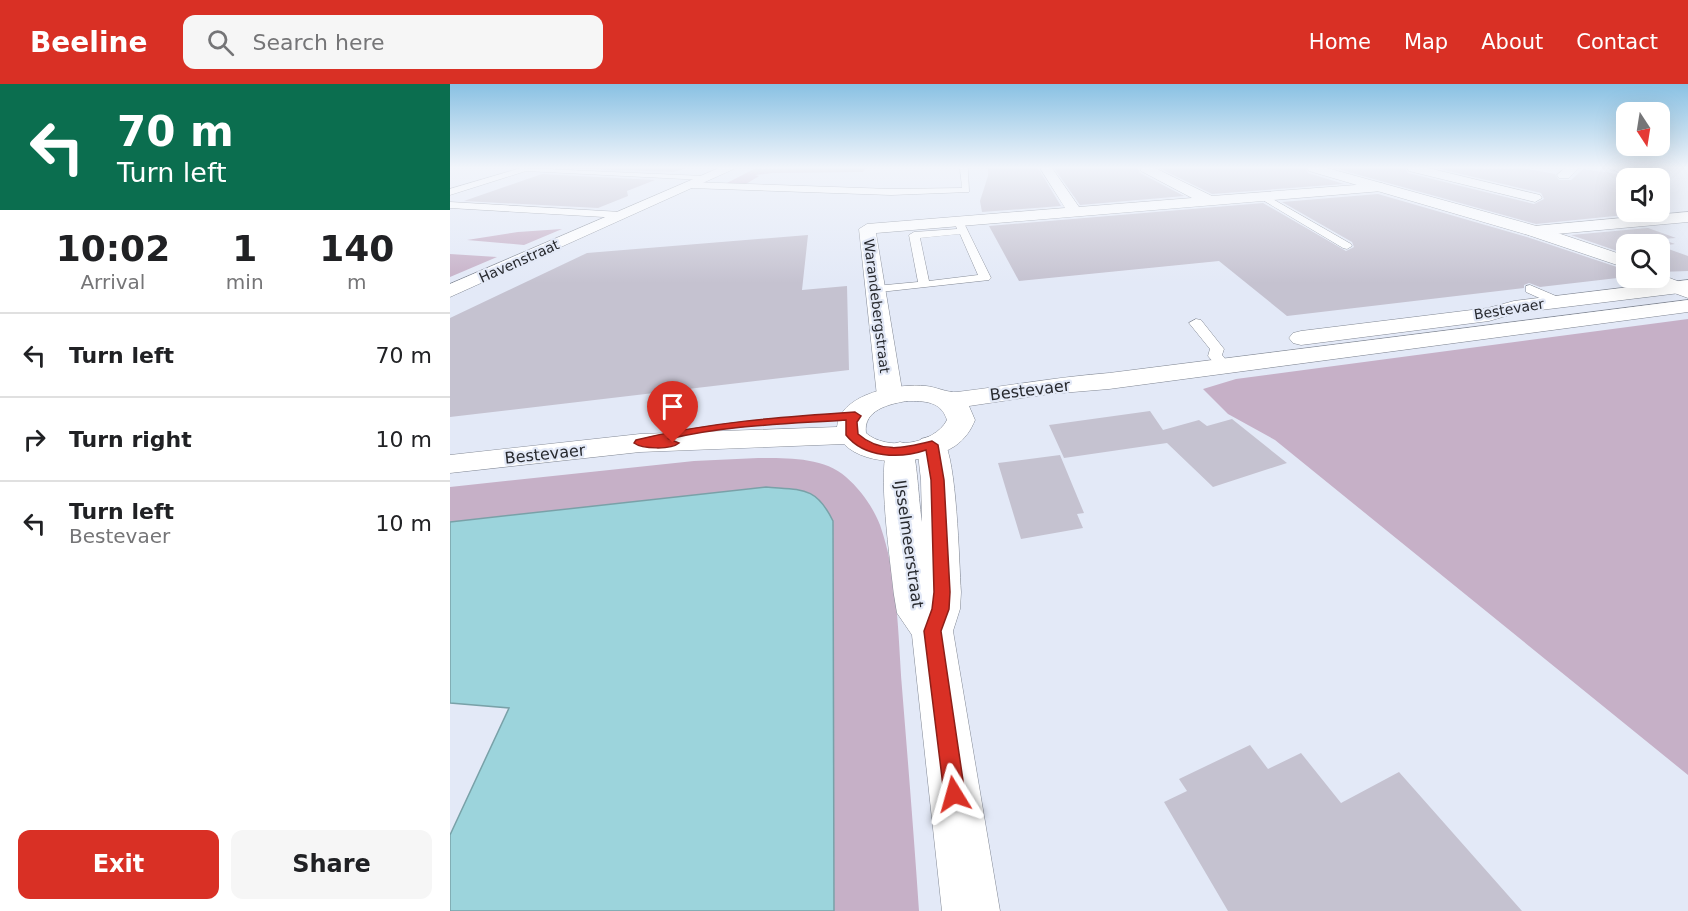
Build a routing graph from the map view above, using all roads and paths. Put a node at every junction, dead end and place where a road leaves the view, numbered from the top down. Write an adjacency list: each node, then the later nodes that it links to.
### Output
1 (477, 207): 8 (lane, Havenstraat)
2 (640, 207): 8 (street, Havenstraat)
3 (1071, 207): 7 (street)
4 (1141, 207): 7 (street, Warandebergstraat)
5 (1280, 207): 12 (lane)
6 (1446, 207): 11 (street)
7 (1075, 212): 10 (street, Warandebergstraat)
8 (621, 215): 20 (street, Havenstraat)
9 (1688, 217): 11 (street)
10 (961, 226): 16 (lane); 16 (lane); 19 (street, Warandebergstraat)
11 (1534, 231): 13 (street)
12 (1347, 246)
13 (1616, 260)
14 (1670, 278): 17 (street)
15 (1670, 283): 17 (street)
16 (924, 284): 19 (lane)
17 (1685, 287): 21 (street, Bestevaer); 23 (street, Bestevaer)
18 (1530, 289): 21 (lane)
19 (874, 290): 28 (street, Warandebergstraat)
20 (450, 291)
21 (1559, 302): 26 (street, Bestevaer)
22 (1688, 306): 23 (street, Bestevaer)
23 (1658, 308): 26 (street, Bestevaer)
24 (1196, 323): 27 (lane)
25 (1301, 338): 26 (street, Bestevaer)
26 (1337, 342): 27 (street, Bestevaer)
27 (1224, 366): 29 (street, Bestevaer)
28 (890, 396): 29 (street); 30 (street)
29 (956, 410): 31 (street)
30 (854, 426): 31 (street); 32 (street, Bestevaer)
31 (916, 448): 33 (street, IJsselmeerstraat)
32 (450, 464)
33 (970, 911)

